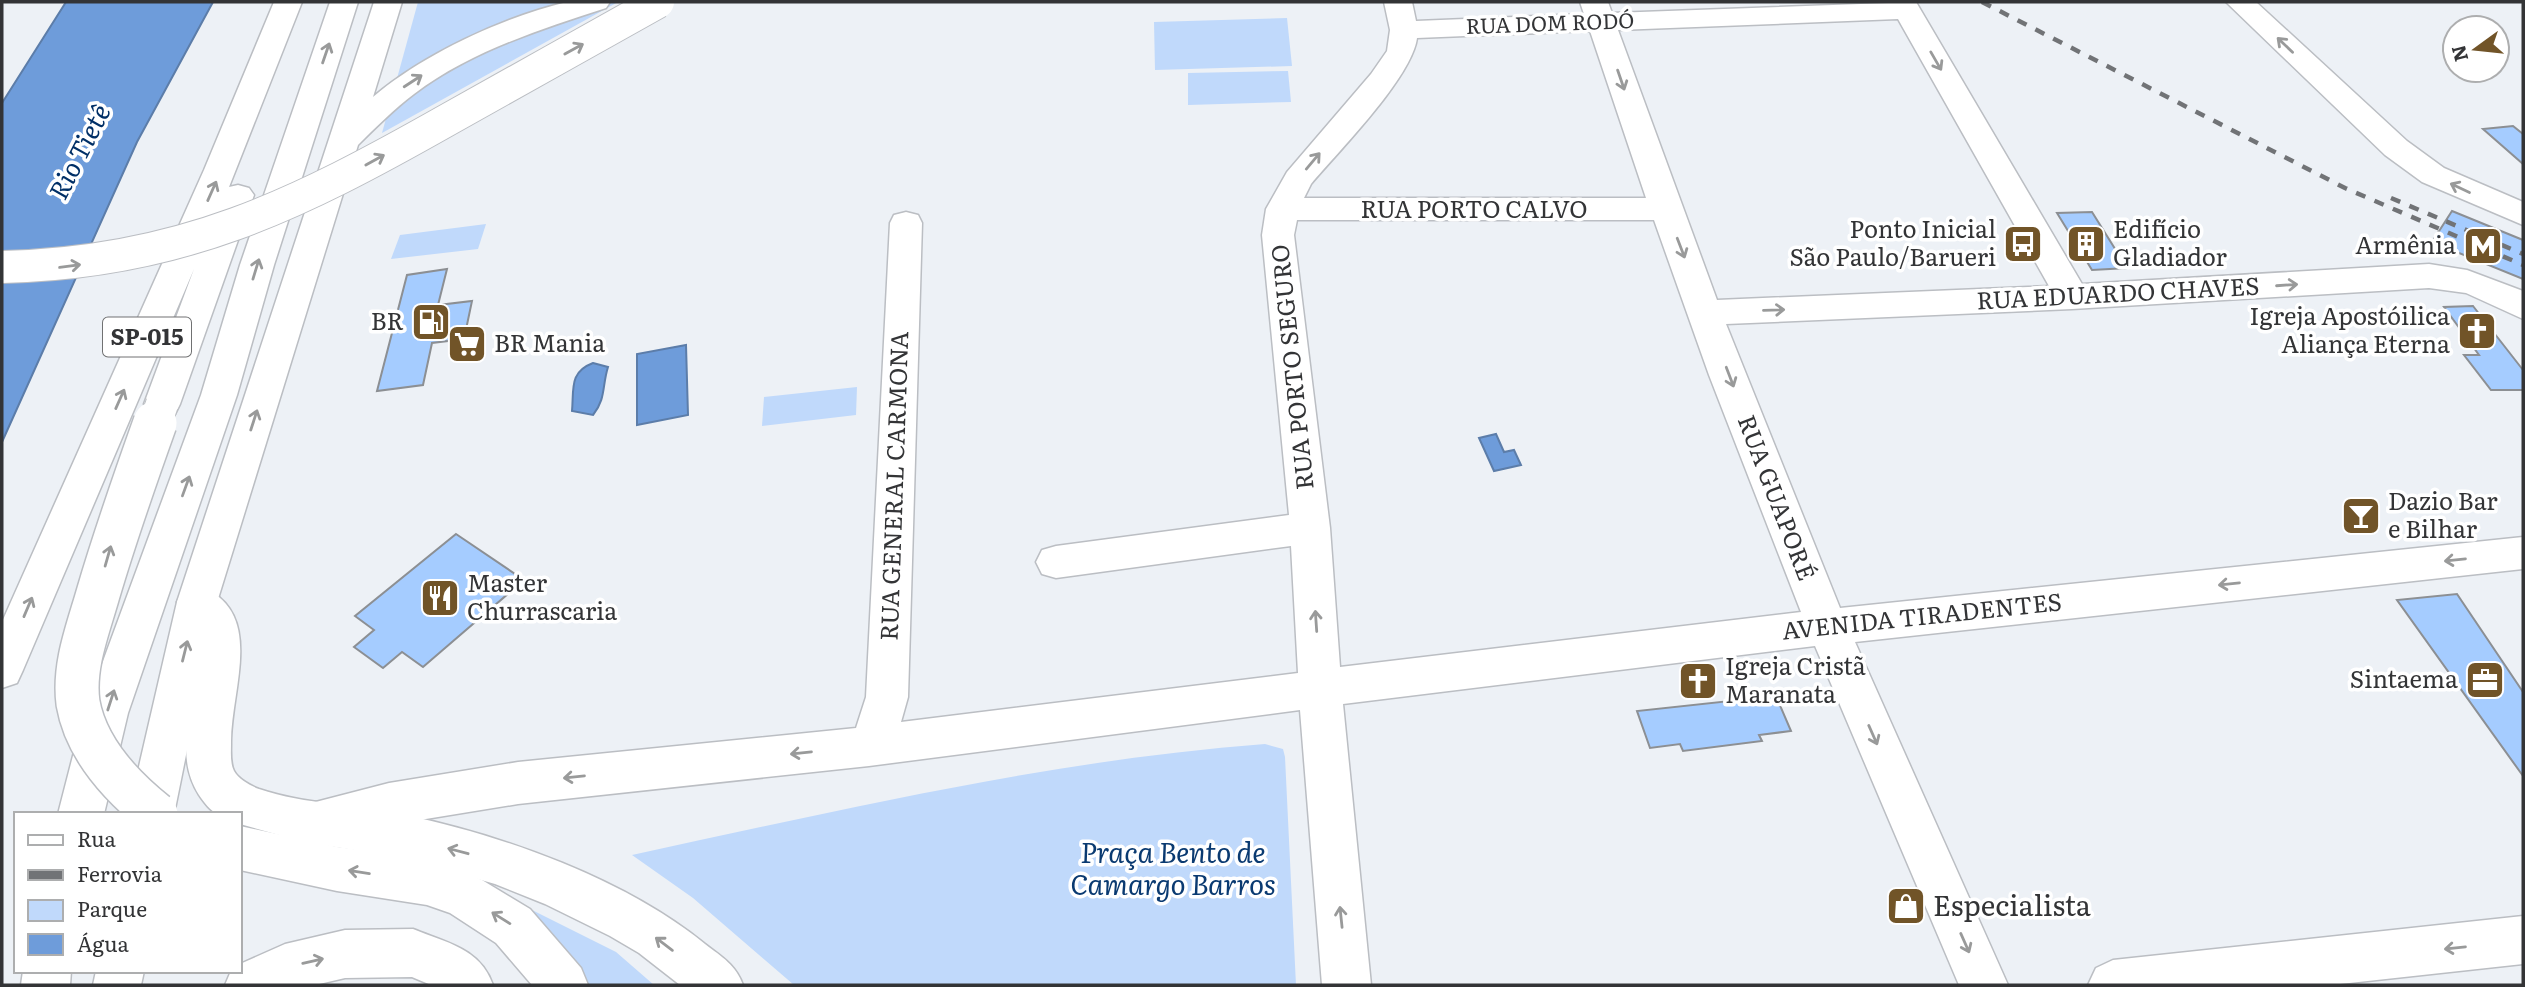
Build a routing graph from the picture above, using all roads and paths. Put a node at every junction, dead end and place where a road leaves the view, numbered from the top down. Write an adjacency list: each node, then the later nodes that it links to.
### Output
1 (288, 2): 25 (main road, SP-015, one-way to 1)
2 (304, 2): 29 (main road, one-way to 2, bridge)
3 (344, 2): 28 (main road, one-way to 3)
4 (388, 2): 11 (main road)
5 (596, 2): 11 (main road, one-way to 5)
6 (657, 2): 16 (main road, one-way to 6, bridge)
7 (2240, 2): 14 (main road, one-way to 7)
8 (1904, 6): 9 (main road, RUA DOM RODÓ); 17 (main road, one-way to 17)
9 (1597, 12): 10 (main road, RUA DOM RODÓ); 13 (main road, RUA GUAPORÉ, one-way to 13)
10 (1401, 16): 12 (main road, RUA PORTO SEGURO, one-way to 10)
11 (343, 141): 23 (main road, one-way to 11)
12 (1282, 209): 13 (main road, RUA PORTO CALVO); 20 (main road, RUA PORTO SEGURO)
13 (1666, 209): 19 (main road, RUA GUAPORÉ, one-way to 19)
14 (2523, 214)
15 (906, 223): 27 (main road, RUA GENERAL CARMONA)
16 (2, 267)
17 (2072, 297): 18 (main road, RUA EDUARDO CHAVES, one-way to 18); 19 (main road, RUA EDUARDO CHAVES, one-way to 17)
18 (2523, 307)
19 (1706, 313): 24 (main road, RUA GUAPORÉ, one-way to 24)
20 (1310, 528): 22 (main road); 26 (main road, RUA PORTO SEGURO, one-way to 20)
21 (2523, 552): 24 (main road, AVENIDA TIRADENTES, one-way to 24)
22 (1056, 562)
23 (198, 602): 30 (main road, one-way to 23); 31 (main road)
24 (1828, 627): 26 (main road, AVENIDA TIRADENTES); 39 (main road, RUA GUAPORÉ, one-way to 39)
25 (2, 670)
26 (1321, 690): 27 (main road); 38 (main road, one-way to 26)
27 (869, 746): 31 (main road, one-way to 31)
28 (81, 812)
29 (152, 812)
30 (154, 812)
31 (317, 821): 37 (main road, one-way to 31)
32 (242, 848): 34 (main road, one-way to 32)
33 (2523, 940): 40 (main road, one-way to 40)
34 (548, 975)
35 (250, 985): 36 (main road, one-way to 36)
36 (468, 985)
37 (719, 985)
38 (1347, 985)
39 (1984, 985)
40 (2113, 985)

